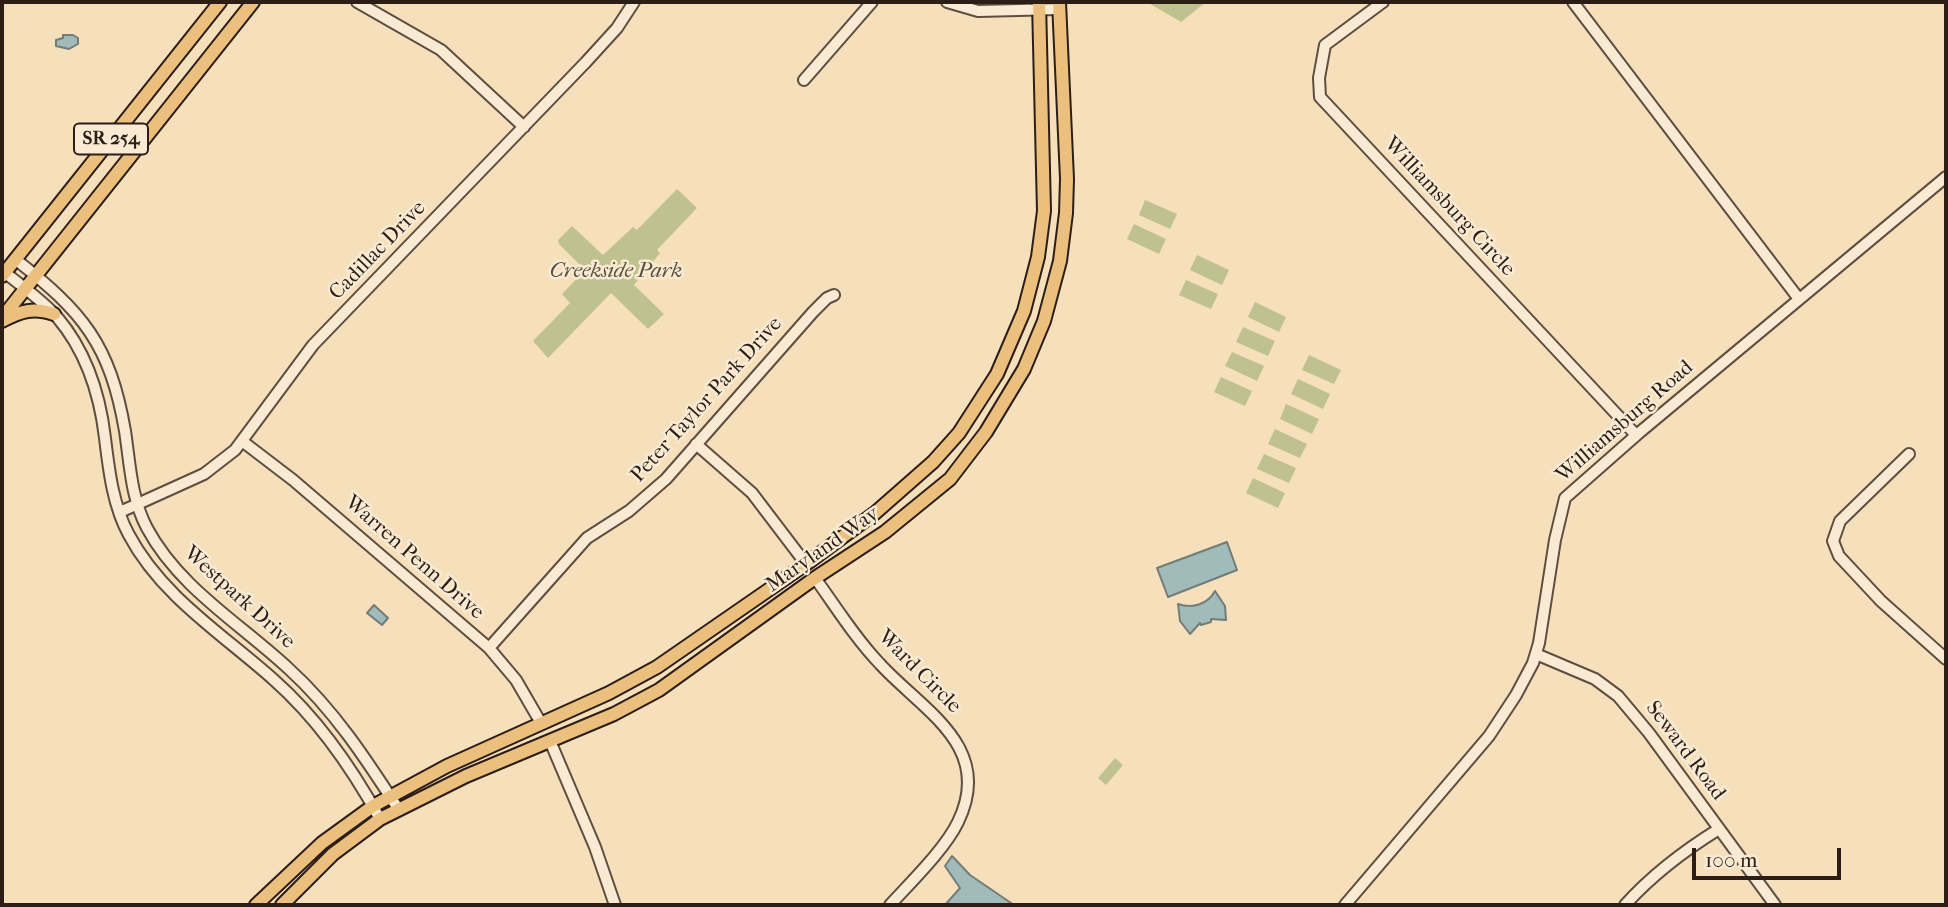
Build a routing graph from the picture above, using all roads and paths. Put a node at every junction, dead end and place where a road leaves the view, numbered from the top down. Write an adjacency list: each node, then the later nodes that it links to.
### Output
1 (220, 2): 16 (main road, SR 254)
2 (253, 2): 18 (main road, SR 254)
3 (357, 2): 12 (street)
4 (634, 2): 12 (street, Cadillac Drive)
5 (872, 2): 11 (street)
6 (947, 2): 9 (street)
7 (1383, 2): 26 (street, Williamsburg Circle)
8 (1573, 2): 23 (street)
9 (1039, 6): 10 (street); 14 (main road, Maryland Way)
10 (1059, 6): 15 (main road, Maryland Way)
11 (804, 80)
12 (524, 127): 27 (street, Cadillac Drive)
13 (1946, 177): 23 (street, Williamsburg Road)
14 (1045, 193): 15 (main road); 19 (main road, Maryland Way)
15 (1066, 194): 21 (main road, Maryland Way)
16 (15, 259): 17 (main road, SR 254); 18 (street, Westpark Drive)
17 (3, 274): 20 (street, Westpark Drive)
18 (36, 275): 20 (main road, SR 254); 32 (street, Westpark Drive)
19 (1031, 284): 21 (main road); 30 (main road, Maryland Way)
20 (25, 289): 24 (street, Westpark Drive); 25 (main road, SR 254)
21 (1054, 290): 31 (main road, Maryland Way)
22 (834, 295): 28 (street, Peter Taylor Park Drive)
23 (1798, 299): 26 (street, Williamsburg Road)
24 (54, 314): 25 (main road); 33 (street, Westpark Drive)
25 (2, 320)
26 (1636, 435): 39 (street, Williamsburg Road)
27 (242, 441): 32 (street, Cadillac Drive); 38 (street, Warren Penn Drive)
28 (696, 444): 34 (street); 38 (street, Peter Taylor Park Drive)
29 (1909, 454): 40 (street)
30 (933, 462): 31 (main road); 34 (main road, Maryland Way)
31 (950, 479): 35 (main road, Maryland Way)
32 (137, 505): 33 (street, Cadillac Drive); 36 (street, Westpark Drive)
33 (120, 512): 37 (street, Westpark Drive)
34 (806, 564): 35 (main road); 41 (main road, Maryland Way)
35 (816, 578): 42 (main road, Maryland Way); 51 (street, Ward Circle)
36 (197, 590): 37 (street); 43 (street, Westpark Drive)
37 (185, 604): 44 (street, Westpark Drive)
38 (489, 648): 41 (street, Warren Penn Drive)
39 (1536, 654): 47 (street, Seward Road); 52 (street, Williamsburg Road)
40 (1946, 659)
41 (541, 723): 42 (main road); 43 (main road, Maryland Way)
42 (550, 741): 45 (main road, Maryland Way); 50 (street)
43 (391, 798): 44 (main road, Maryland Way); 45 (street, Westpark Drive)
44 (373, 806): 46 (street, Westpark Drive); 48 (main road, Maryland Way)
45 (398, 810): 46 (main road, Maryland Way)
46 (380, 819): 49 (main road, Maryland Way)
47 (1719, 829): 53 (street); 54 (street, Seward Road)
48 (256, 905)
49 (282, 905)
50 (615, 905)
51 (890, 905)
52 (1345, 905)
53 (1625, 905)
54 (1775, 905)

